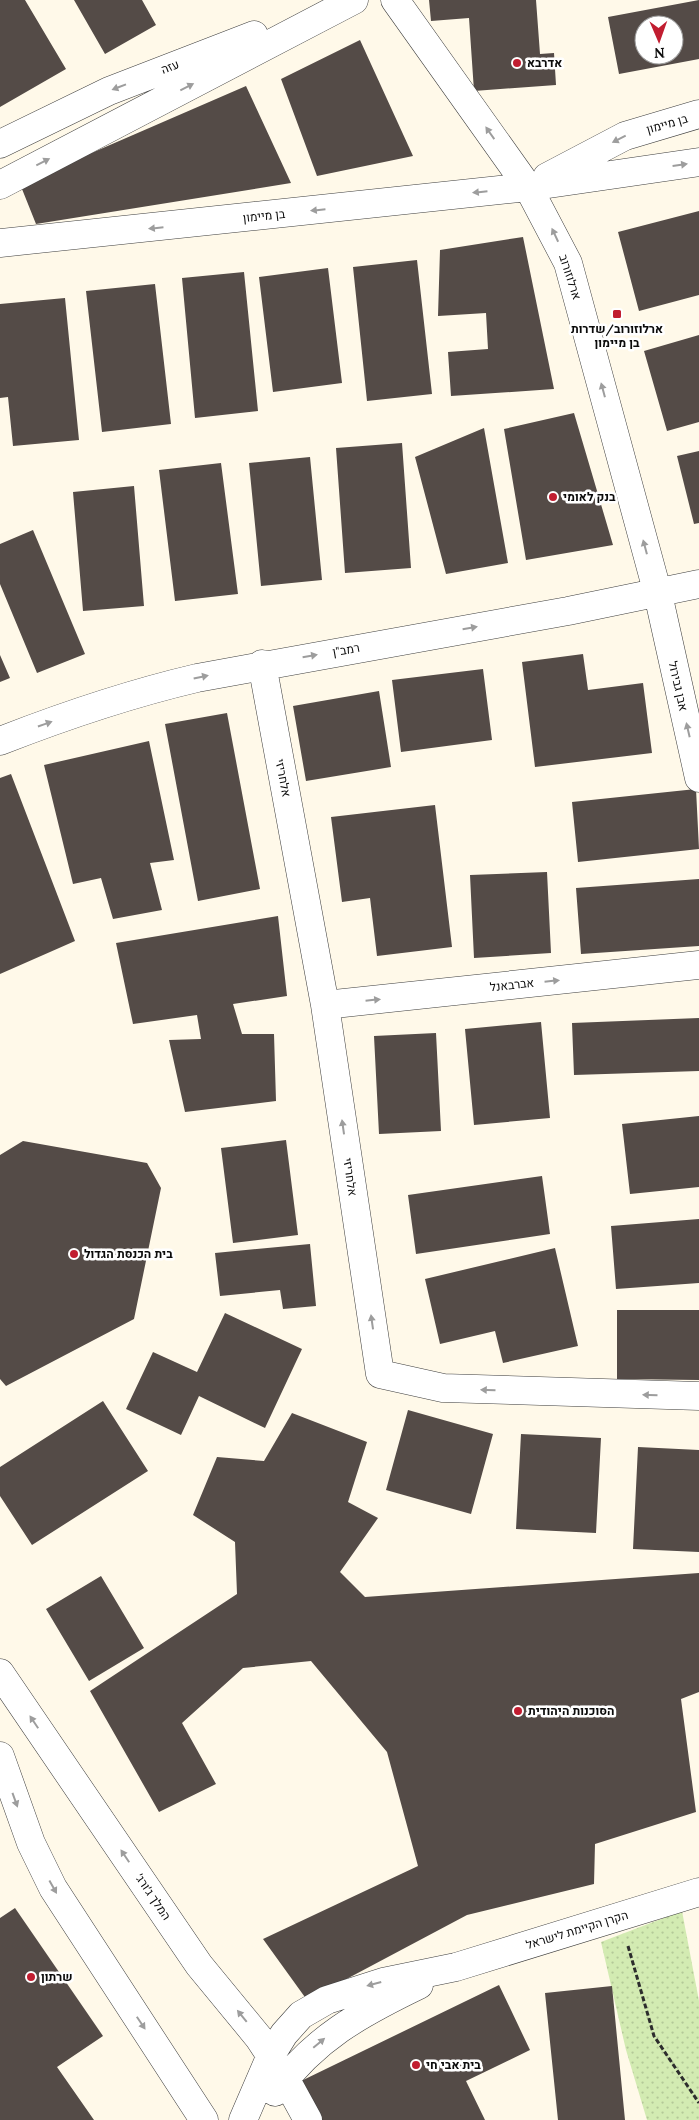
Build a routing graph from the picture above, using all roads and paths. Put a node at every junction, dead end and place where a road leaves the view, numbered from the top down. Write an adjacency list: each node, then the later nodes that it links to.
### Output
1 (344, 0): 5 (street, עזה, one-way to 5)
2 (354, 0): 7 (street, one-way to 2)
3 (396, 0): 8 (street, ארלוזורוב, one-way to 3)
4 (699, 114): 8 (street, בן מיימון, one-way to 8)
5 (0, 144)
6 (699, 162): 8 (street, בן מיימון, one-way to 6)
7 (0, 185)
8 (528, 187): 9 (street, בן מיימון, one-way to 9); 11 (street, ארלוזורוב, one-way to 8)
9 (0, 243)
10 (699, 584): 11 (street, רמב"ן)
11 (658, 594): 12 (street, רמב"ן, one-way to 11); 14 (street, אבן גבירול, one-way to 11)
12 (262, 664): 13 (street, רמב"ן, one-way to 12); 16 (street, אלחריזי)
13 (0, 741)
14 (699, 778)
15 (699, 965): 16 (street, אברבאנל, one-way to 15)
16 (325, 1005): 17 (street, אלחריזי, one-way to 16)
17 (699, 1396)
18 (0, 1673): 23 (street, המלך ג׳ורג׳, one-way to 18)
19 (0, 1756): 26 (street, one-way to 26)
20 (699, 1892): 21 (street, הקרן הקיימת לישראל)
21 (619, 1917): 22 (street, הקרן הקיימת לישראל); 25 (path)
22 (456, 1967): 23 (street, הקרן הקיימת לישראל, one-way to 23); 24 (street, הקרן הקיימת לישראל, one-way to 22)
23 (271, 2055): 24 (street, המלך ג׳ורג׳); 27 (street, הקרן הקיימת לישראל)
24 (285, 2078): 28 (street, הקרן הקיימת לישראל); 29 (street, המלך ג׳ורג׳)
25 (699, 2103)
26 (204, 2120)
27 (243, 2120)
28 (254, 2120)
29 (308, 2120)

